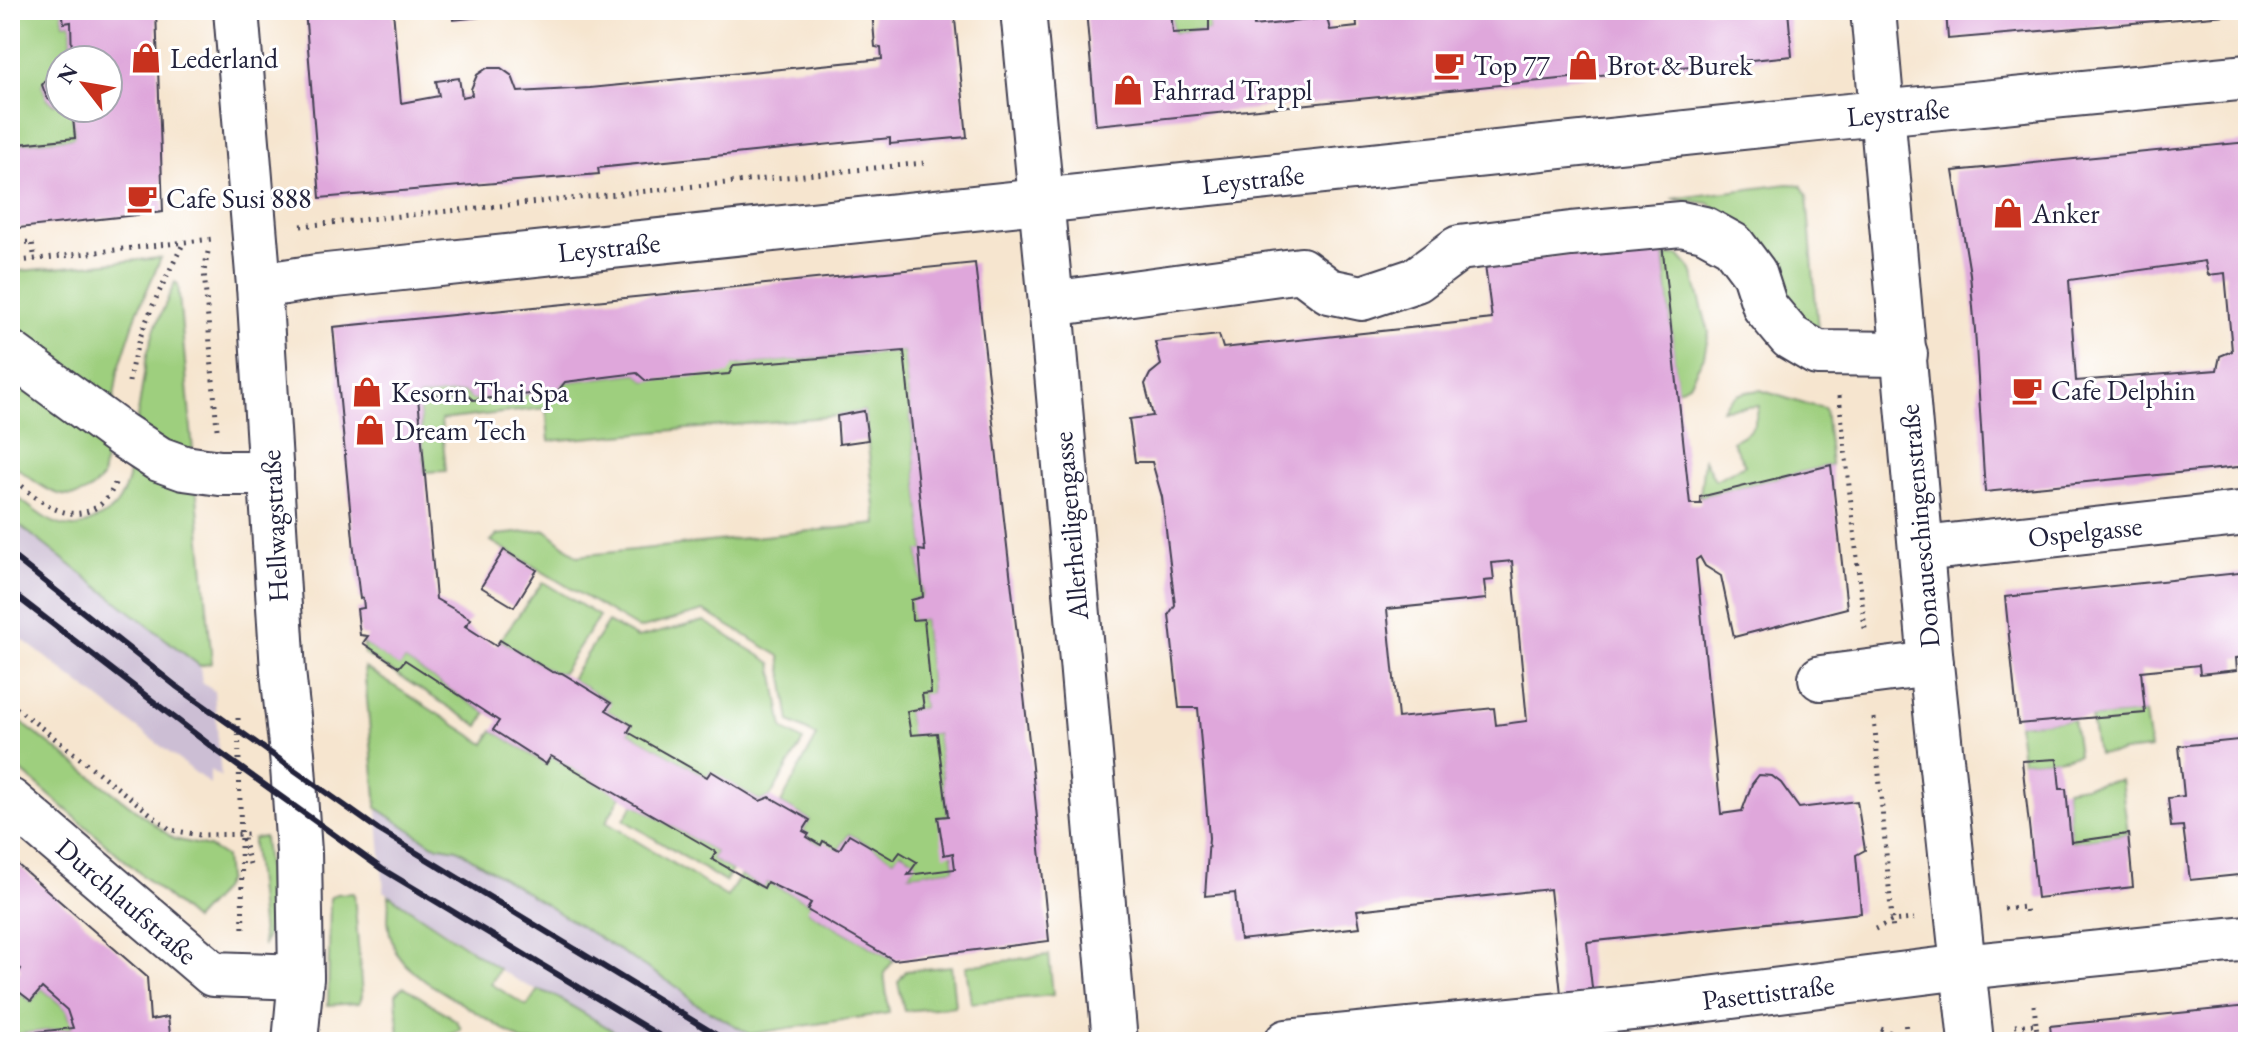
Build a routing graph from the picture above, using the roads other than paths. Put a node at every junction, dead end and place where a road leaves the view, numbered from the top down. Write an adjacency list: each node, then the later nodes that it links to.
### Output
1 (236, 10): 7 (street, Hellwagstraße)
2 (1023, 10): 6 (street, Allerheiligengasse)
3 (1873, 10): 5 (street, Donaueschingenstraße)
4 (2248, 77): 5 (street, Leystraße)
5 (1882, 113): 6 (street, Leystraße); 10 (street, Donaueschingenstraße)
6 (1041, 202): 7 (street, Leystraße); 8 (street, Allerheiligengasse)
7 (259, 286): 11 (street, Hellwagstraße)
8 (1051, 304): 10 (street); 21 (street, Allerheiligengasse)
9 (10, 353): 11 (street)
10 (1905, 354): 13 (street, Donaueschingenstraße)
11 (271, 473): 19 (street, Hellwagstraße)
12 (2248, 513): 13 (street, Ospelgasse)
13 (1922, 549): 14 (street, Donaueschingenstraße)
14 (1931, 664): 15 (street); 18 (street, Donaueschingenstraße)
15 (1821, 678)
16 (10, 801): 19 (street, Durchlaufstraße)
17 (2248, 938): 18 (street, Pasettistraße)
18 (1963, 967): 22 (street, Pasettistraße); 23 (street, Donaueschingenstraße)
19 (301, 977): 20 (street, Hellwagstraße)
20 (295, 1042)
21 (1115, 1042)
22 (1287, 1042)
23 (1971, 1042)

